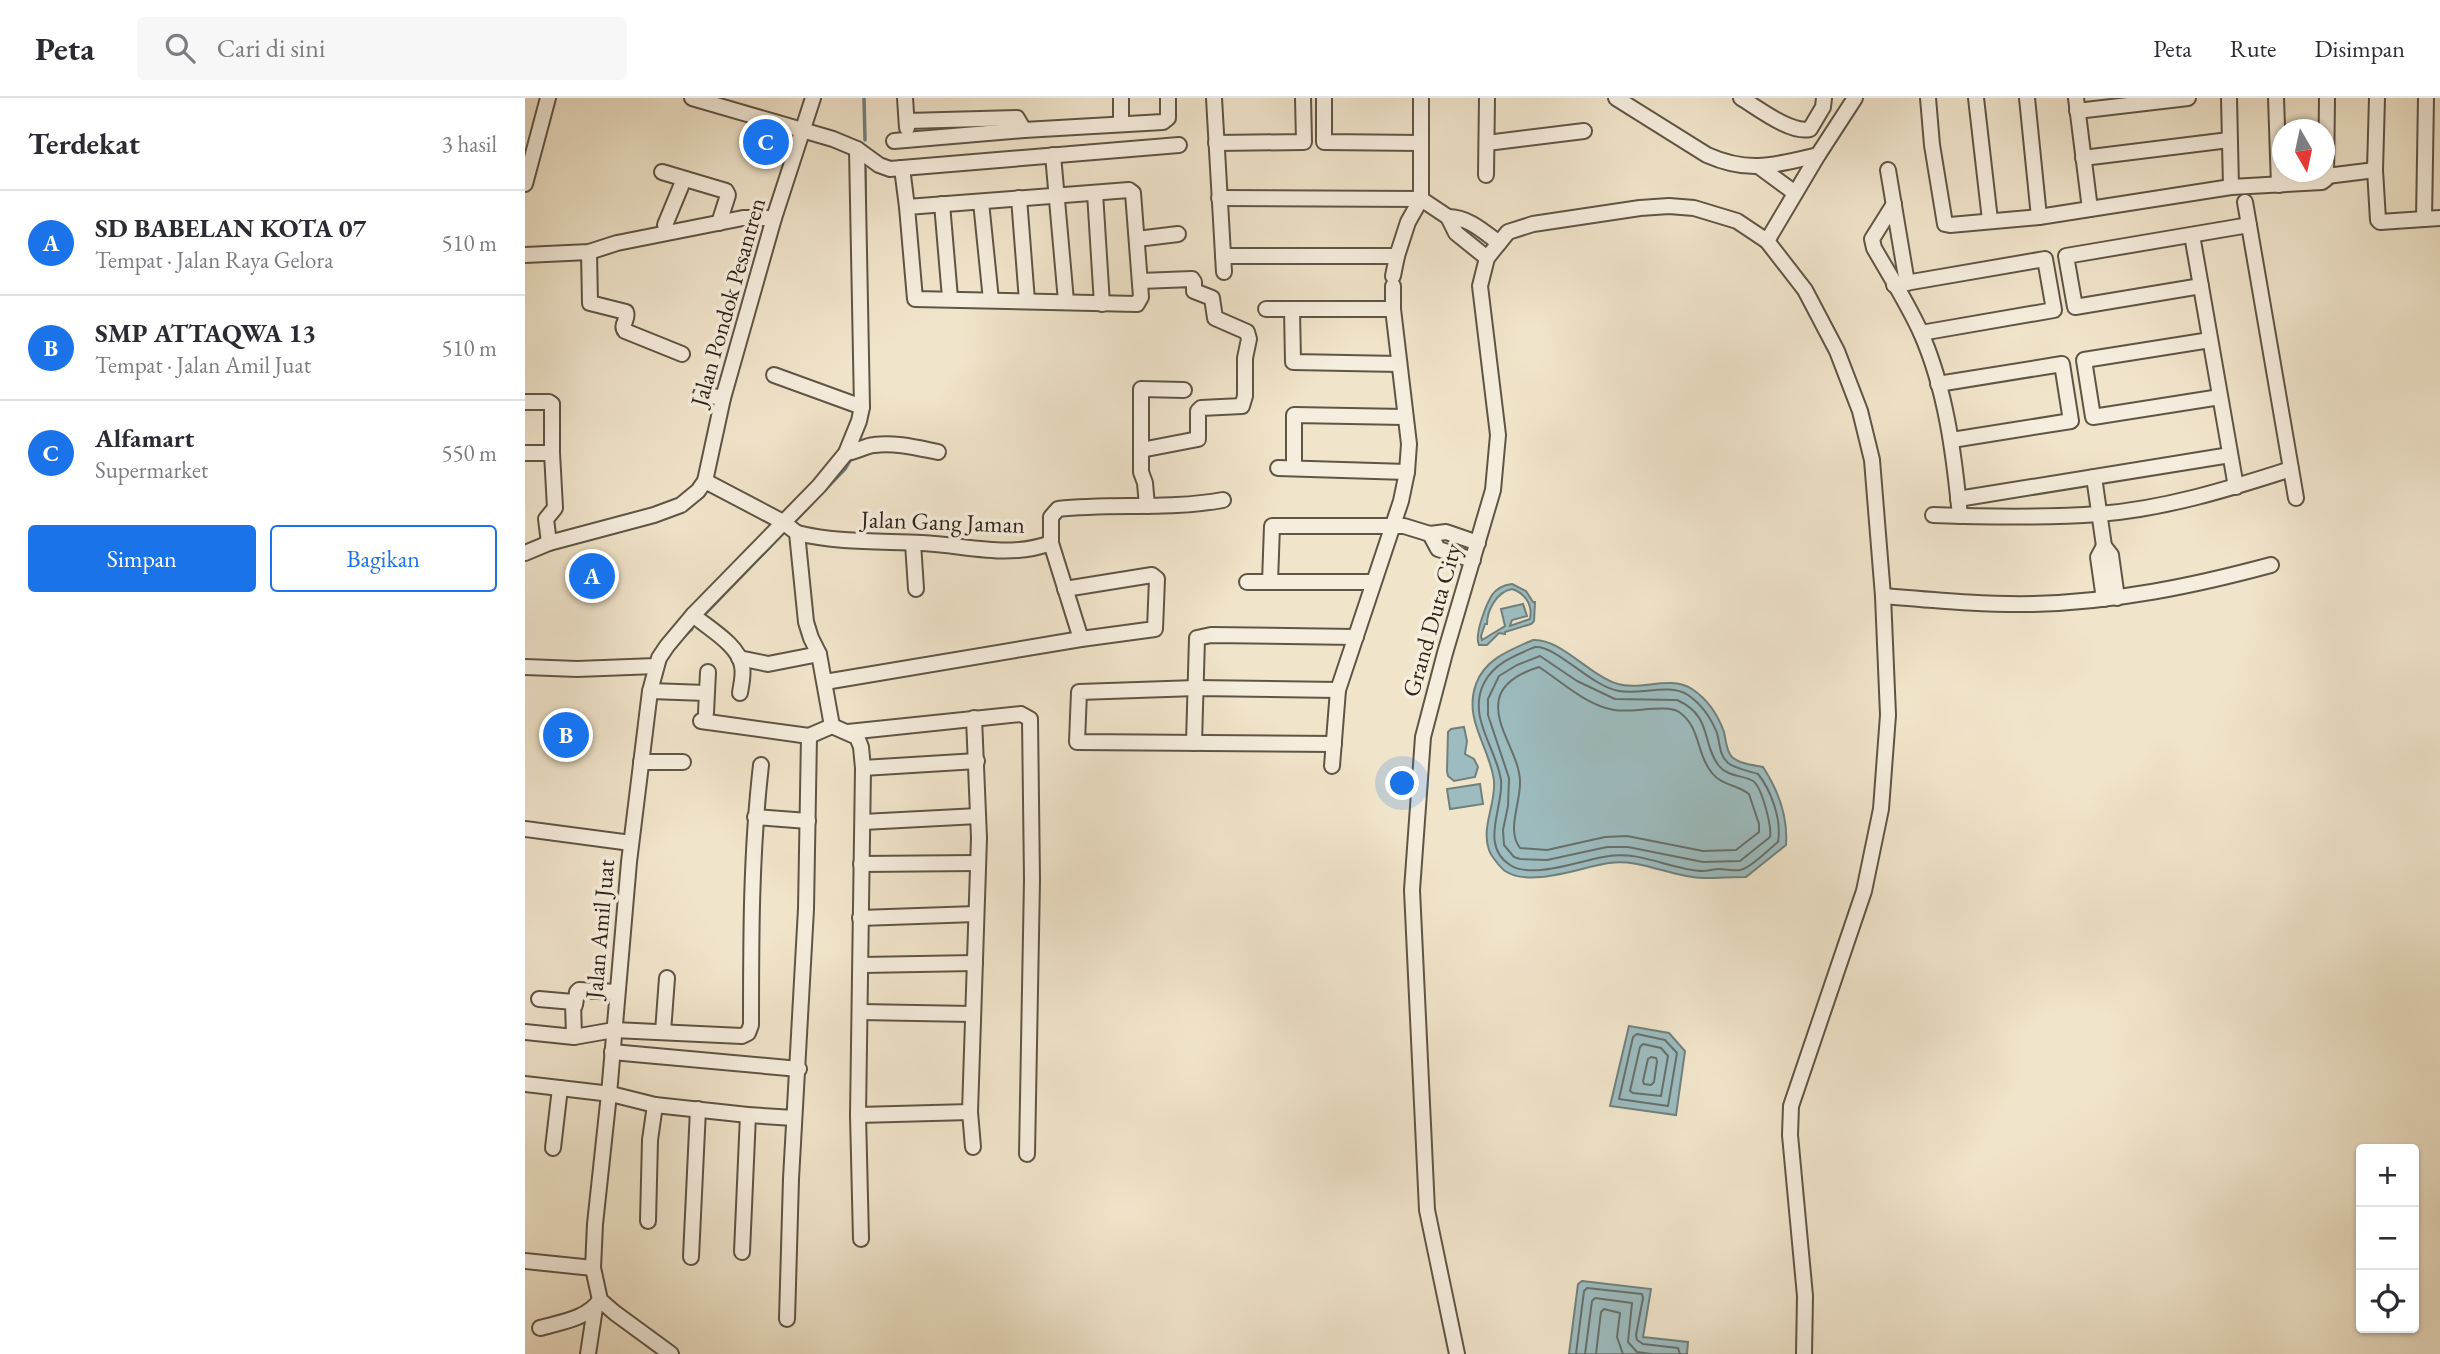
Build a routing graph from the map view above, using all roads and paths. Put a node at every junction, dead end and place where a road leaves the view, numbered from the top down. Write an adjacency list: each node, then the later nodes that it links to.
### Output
1 (548, 98): 50 (street)
2 (692, 98): 29 (street)
3 (813, 98): 29 (street, Jalan Pondok Pesantren)
4 (905, 98): 27 (street)
5 (1121, 98): 28 (street)
6 (1168, 98): 28 (street)
7 (1214, 98): 33 (street)
8 (1303, 98): 33 (street)
9 (1324, 98): 34 (street)
10 (1421, 98): 34 (street)
11 (1487, 98): 35 (street)
12 (1616, 98): 42 (street)
13 (1741, 98): 14 (street)
14 (1824, 98)
15 (1855, 98): 39 (street)
16 (1928, 98): 70 (street)
17 (1976, 98): 70 (street)
18 (2027, 98): 65 (street)
19 (2188, 98): 25 (street)
20 (2229, 98): 32 (street)
21 (2276, 98): 51 (street)
22 (2327, 98): 26 (street)
23 (2377, 98): 44 (street)
24 (2426, 98): 69 (street)
25 (2076, 104): 40 (street)
26 (2327, 119)
27 (907, 121): 30 (street); 30 (street)
28 (1121, 123): 30 (street)
29 (804, 130): 37 (street); 66 (street, Jalan Pondok Pesantren)
30 (1024, 130)
31 (1584, 131): 35 (street)
32 (2229, 140): 40 (street); 52 (street)
33 (1216, 143): 57 (street)
34 (1421, 143): 58 (street)
35 (1487, 143): 46 (street)
36 (1179, 145): 38 (street)
37 (857, 149): 41 (street); 107 (street, Jalan Amil Juat)
38 (1052, 155): 41 (street); 55 (street)
39 (1818, 155): 42 (street); 54 (street)
40 (2083, 158): 64 (street)
41 (902, 168): 63 (street)
42 (1761, 168): 54 (street)
43 (1888, 170): 62 (street)
44 (2375, 170): 47 (street); 69 (street)
45 (662, 172): 48 (street)
46 (1486, 175)
47 (2335, 175)
48 (684, 179): 71 (street); 72 (street)
49 (2322, 182): 51 (street)
50 (525, 184)
51 (2279, 185): 52 (street)
52 (2231, 187): 64 (street)
53 (1095, 193): 55 (street); 76 (street); 92 (street)
54 (1795, 193): 77 (street)
55 (1056, 196): 56 (street); 91 (street)
56 (1019, 198): 59 (street); 90 (street)
57 (1219, 198): 58 (street); 81 (street)
58 (1421, 199): 67 (street); 82 (street)
59 (981, 202): 61 (street); 89 (street)
60 (2245, 202): 73 (street)
61 (942, 204): 63 (street); 88 (street)
62 (1894, 204): 86 (street); 86 (street)
63 (907, 207): 88 (street)
64 (2089, 209): 65 (street)
65 (2039, 217): 70 (street)
66 (774, 218): 71 (street); 105 (street, Jalan Pondok Pesantren)
67 (1448, 218): 78 (street); 83 (street)
68 (2440, 218): 69 (street)
69 (2424, 219)
70 (1990, 220)
71 (719, 223): 79 (street)
72 (665, 225)
73 (2249, 225): 75 (street); 118 (street)
74 (1178, 234): 76 (street)
75 (2192, 235): 87 (street); 87 (street)
76 (1137, 239): 85 (street)
77 (1767, 241): 78 (street, Grand Duta City); 145 (street, Grand Duta City)
78 (1499, 243): 83 (street, Grand Duta City)
79 (589, 252): 80 (street); 98 (street)
80 (525, 254)
81 (1223, 256): 82 (street); 84 (street)
82 (1397, 256): 95 (street)
83 (1487, 258): 136 (street, Grand Duta City)
84 (1224, 272)
85 (1140, 281): 92 (street); 110 (street)
86 (1901, 284): 96 (street); 96 (street)
87 (2201, 286): 97 (street)
88 (950, 298): 89 (street)
89 (991, 300): 90 (street)
90 (1027, 301): 91 (street)
91 (1066, 301): 92 (street)
92 (1102, 304)
93 (1266, 309): 94 (street)
94 (1292, 309): 95 (street); 99 (street)
95 (1393, 309): 99 (street)
96 (1921, 333): 101 (street)
97 (2210, 340): 104 (street); 104 (street)
98 (682, 354)
99 (1399, 364): 108 (street)
100 (774, 375): 107 (street)
101 (1938, 384): 109 (street); 109 (street)
102 (1184, 390): 110 (street)
103 (701, 394): 105 (street)
104 (2220, 397): 115 (street)
105 (723, 398): 121 (street, Jalan Pondok Pesantren)
106 (525, 402): 113 (street)
107 (862, 407): 114 (street, Jalan Amil Juat)
108 (1405, 417): 117 (street); 119 (street)
109 (1952, 440): 124 (street)
110 (1141, 450): 126 (street)
111 (938, 452): 114 (street)
112 (525, 453): 113 (street)
113 (552, 453): 133 (street)
114 (846, 453): 131 (street, Jalan Amil Juat)
115 (2231, 455): 120 (street); 122 (street)
116 (1278, 468): 117 (street)
117 (1294, 468): 119 (street)
118 (2291, 469): 122 (street); 123 (street)
119 (1407, 472): 130 (street)
120 (2094, 477): 124 (street); 127 (street)
121 (705, 481): 131 (street, Jalan Gang Jaman); 133 (street)
122 (2236, 487): 127 (street)
123 (2296, 498)
124 (1958, 499): 129 (street)
125 (1223, 500): 126 (street, Jalan Gang Jaman)
126 (1147, 506): 135 (street, Jalan Gang Jaman)
127 (2101, 514): 129 (street); 146 (street)
128 (1933, 515): 129 (street)
129 (1960, 516)
130 (1392, 526): 132 (street); 141 (street); 142 (street)
131 (790, 527): 134 (street, Jalan Gang Jaman); 147 (street, Jalan Amil Juat); 150 (street)
132 (1430, 534): 136 (street); 138 (street)
133 (549, 543): 137 (street)
134 (913, 543): 135 (street, Jalan Gang Jaman); 143 (street)
135 (1051, 543): 144 (street)
136 (1478, 543): 138 (street, Grand Duta City)
137 (525, 553)
138 (1473, 561): 220 (street, Grand Duta City)
139 (2271, 565): 146 (street)
140 (1247, 582): 141 (street)
141 (1270, 582): 142 (street)
142 (1374, 582): 148 (street)
143 (916, 589)
144 (1065, 589): 149 (street); 149 (street)
145 (1884, 596): 146 (street); 221 (street, Grand Duta City)
146 (2111, 599)
147 (693, 615): 151 (street); 152 (street, Jalan Amil Juat)
148 (1356, 637): 156 (street); 157 (street)
149 (1081, 639): 155 (street)
150 (819, 654): 151 (street); 155 (street)
151 (739, 658): 160 (street)
152 (656, 666): 153 (street); 158 (street, Jalan Amil Juat)
153 (525, 667)
154 (708, 672): 159 (street)
155 (825, 682): 162 (street)
156 (1196, 688): 157 (street); 165 (street); 165 (street)
157 (1338, 690): 166 (street)
158 (657, 692): 159 (street); 168 (street, Jalan Amil Juat)
159 (706, 693): 164 (street)
160 (740, 694)
161 (975, 718): 163 (street); 167 (street); 208 (street)
162 (832, 726): 163 (street); 164 (street)
163 (848, 732): 172 (street)
164 (809, 736): 175 (street)
165 (1194, 743): 166 (street)
166 (1334, 744): 171 (street)
167 (977, 761): 172 (street); 173 (street)
168 (641, 762): 169 (street); 178 (street, Jalan Amil Juat)
169 (683, 762)
170 (761, 765): 174 (street)
171 (1332, 766)
172 (863, 768): 176 (street)
173 (978, 816): 176 (street); 179 (street)
174 (755, 817): 175 (street); 193 (street)
175 (809, 821): 196 (street)
176 (863, 822): 180 (street)
177 (525, 829): 178 (street)
178 (631, 842): 186 (street, Jalan Amil Juat)
179 (977, 863): 180 (street); 181 (street)
180 (861, 864): 182 (street)
181 (976, 914): 182 (street); 183 (street)
182 (860, 918): 184 (street)
183 (975, 963): 184 (street); 190 (street)
184 (862, 965): 189 (street)
185 (667, 978): 193 (street)
186 (617, 992): 188 (street); 191 (street, Jalan Amil Juat)
187 (538, 999): 188 (street)
188 (575, 1005): 194 (street)
189 (860, 1012): 190 (street); 204 (street)
190 (972, 1014): 202 (street)
191 (617, 1030): 193 (street); 194 (street); 195 (street, Jalan Amil Juat)
192 (525, 1032): 194 (street)
193 (663, 1032)
194 (574, 1037)
195 (615, 1052): 196 (street); 199 (street, Jalan Amil Juat)
196 (799, 1069): 205 (street)
197 (525, 1084): 198 (street)
198 (560, 1088): 199 (street); 206 (street)
199 (611, 1094): 200 (street); 214 (street, Jalan Amil Juat)
200 (655, 1105): 201 (street); 209 (street)
201 (698, 1109): 203 (street); 212 (street)
202 (970, 1112): 204 (street); 207 (street)
203 (748, 1115): 205 (street); 211 (street)
204 (858, 1115): 210 (street)
205 (794, 1118): 216 (street)
206 (553, 1147)
207 (973, 1147)
208 (1027, 1154)
209 (648, 1221)
210 (861, 1239)
211 (741, 1252)
212 (691, 1257)
213 (525, 1261): 214 (street)
214 (593, 1268): 215 (street, Jalan Amil Juat)
215 (597, 1304): 217 (street); 218 (street, Jalan Amil Juat); 219 (street)
216 (787, 1319)
217 (540, 1328)
218 (588, 1354)
219 (671, 1354)
220 (1457, 1354)
221 (1804, 1354)

